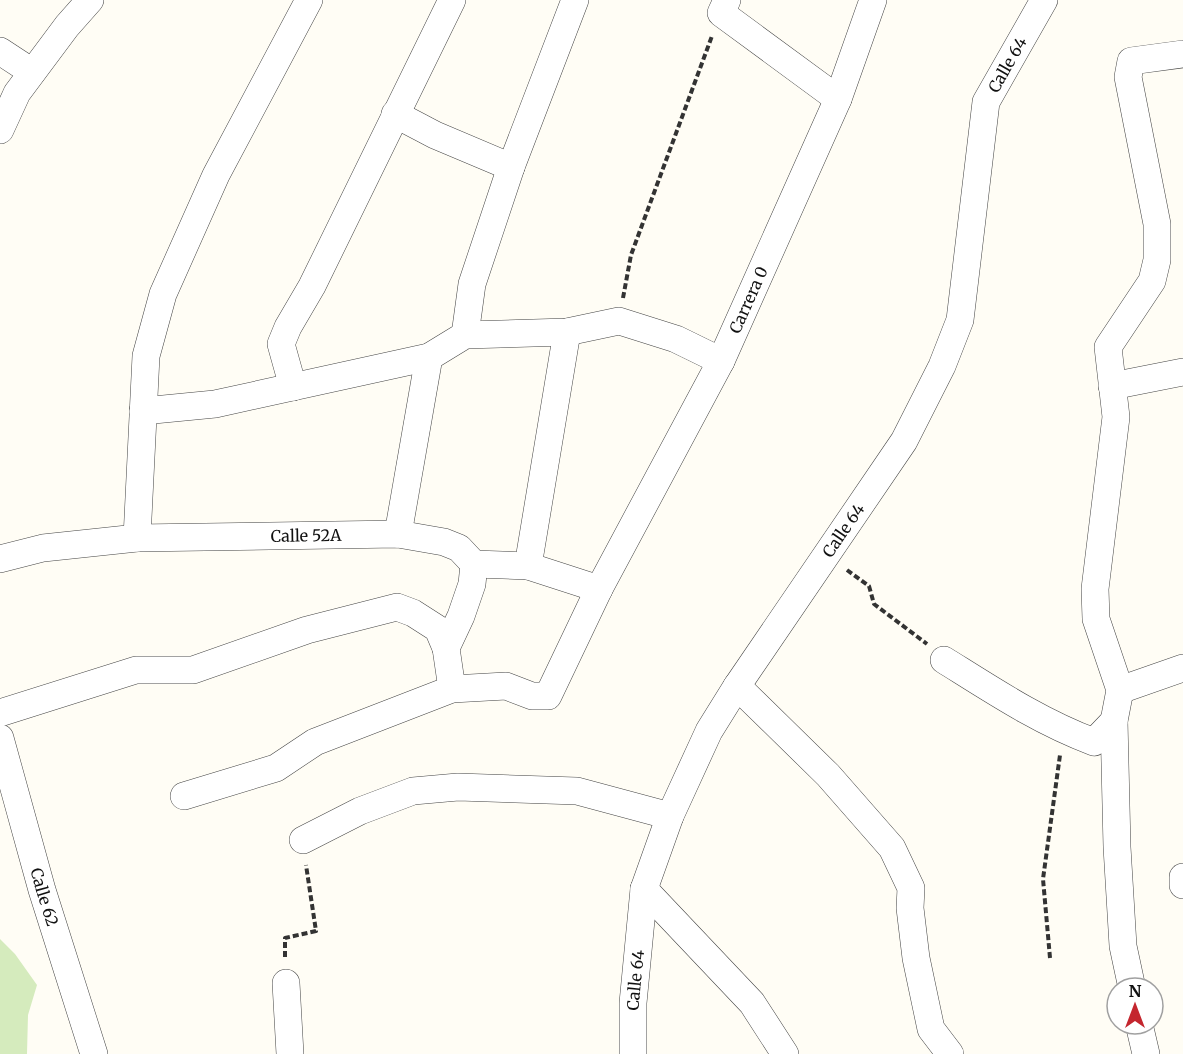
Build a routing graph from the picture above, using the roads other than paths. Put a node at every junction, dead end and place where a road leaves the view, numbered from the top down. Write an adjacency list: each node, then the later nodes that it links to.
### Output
1 (90, 0): 10 (street)
2 (309, 0): 22 (street)
3 (452, 0): 12 (street)
4 (575, 0): 14 (street)
5 (873, 0): 11 (street, Carrera 0)
6 (1044, 0): 32 (street, Calle 64)
7 (724, 6): 11 (street)
8 (0, 51): 10 (street)
9 (1183, 54): 20 (street)
10 (32, 72): 13 (street)
11 (838, 99): 18 (street, Carrera 0)
12 (395, 114): 14 (street); 21 (street)
13 (0, 130)
14 (511, 167): 16 (street)
15 (567, 332): 16 (street); 18 (street); 27 (street)
16 (465, 335): 17 (street)
17 (429, 357): 21 (street); 23 (street)
18 (721, 361): 28 (street, Carrera 0)
19 (1183, 372): 20 (street)
20 (1112, 386): 34 (street)
21 (293, 387): 22 (street)
22 (143, 411): 24 (street)
23 (398, 534): 24 (street, Calle 52A); 26 (street, Calle 52A)
24 (138, 538): 25 (street, Calle 52A)
25 (0, 559)
26 (474, 564): 27 (street); 29 (street)
27 (528, 566): 28 (street)
28 (599, 589): 33 (street, Carrera 0)
29 (446, 648): 33 (street); 35 (street)
30 (944, 660): 36 (street)
31 (1183, 668): 34 (street)
32 (737, 686): 39 (street, Calle 64); 51 (street)
33 (452, 689): 38 (street)
34 (1120, 690): 36 (street)
35 (0, 713)
36 (1114, 721): 44 (street)
37 (0, 738): 47 (street, Calle 62)
38 (184, 796)
39 (670, 816): 40 (street); 43 (street, Calle 64)
40 (303, 840)
41 (1183, 877): 42 (street)
42 (1183, 885)
43 (644, 889): 49 (street, Calle 64); 50 (street)
44 (1129, 976)
45 (286, 983): 48 (street)
46 (1142, 1036): 52 (street)
47 (94, 1054)
48 (290, 1054)
49 (633, 1054)
50 (785, 1054)
51 (950, 1054)
52 (1146, 1054)

